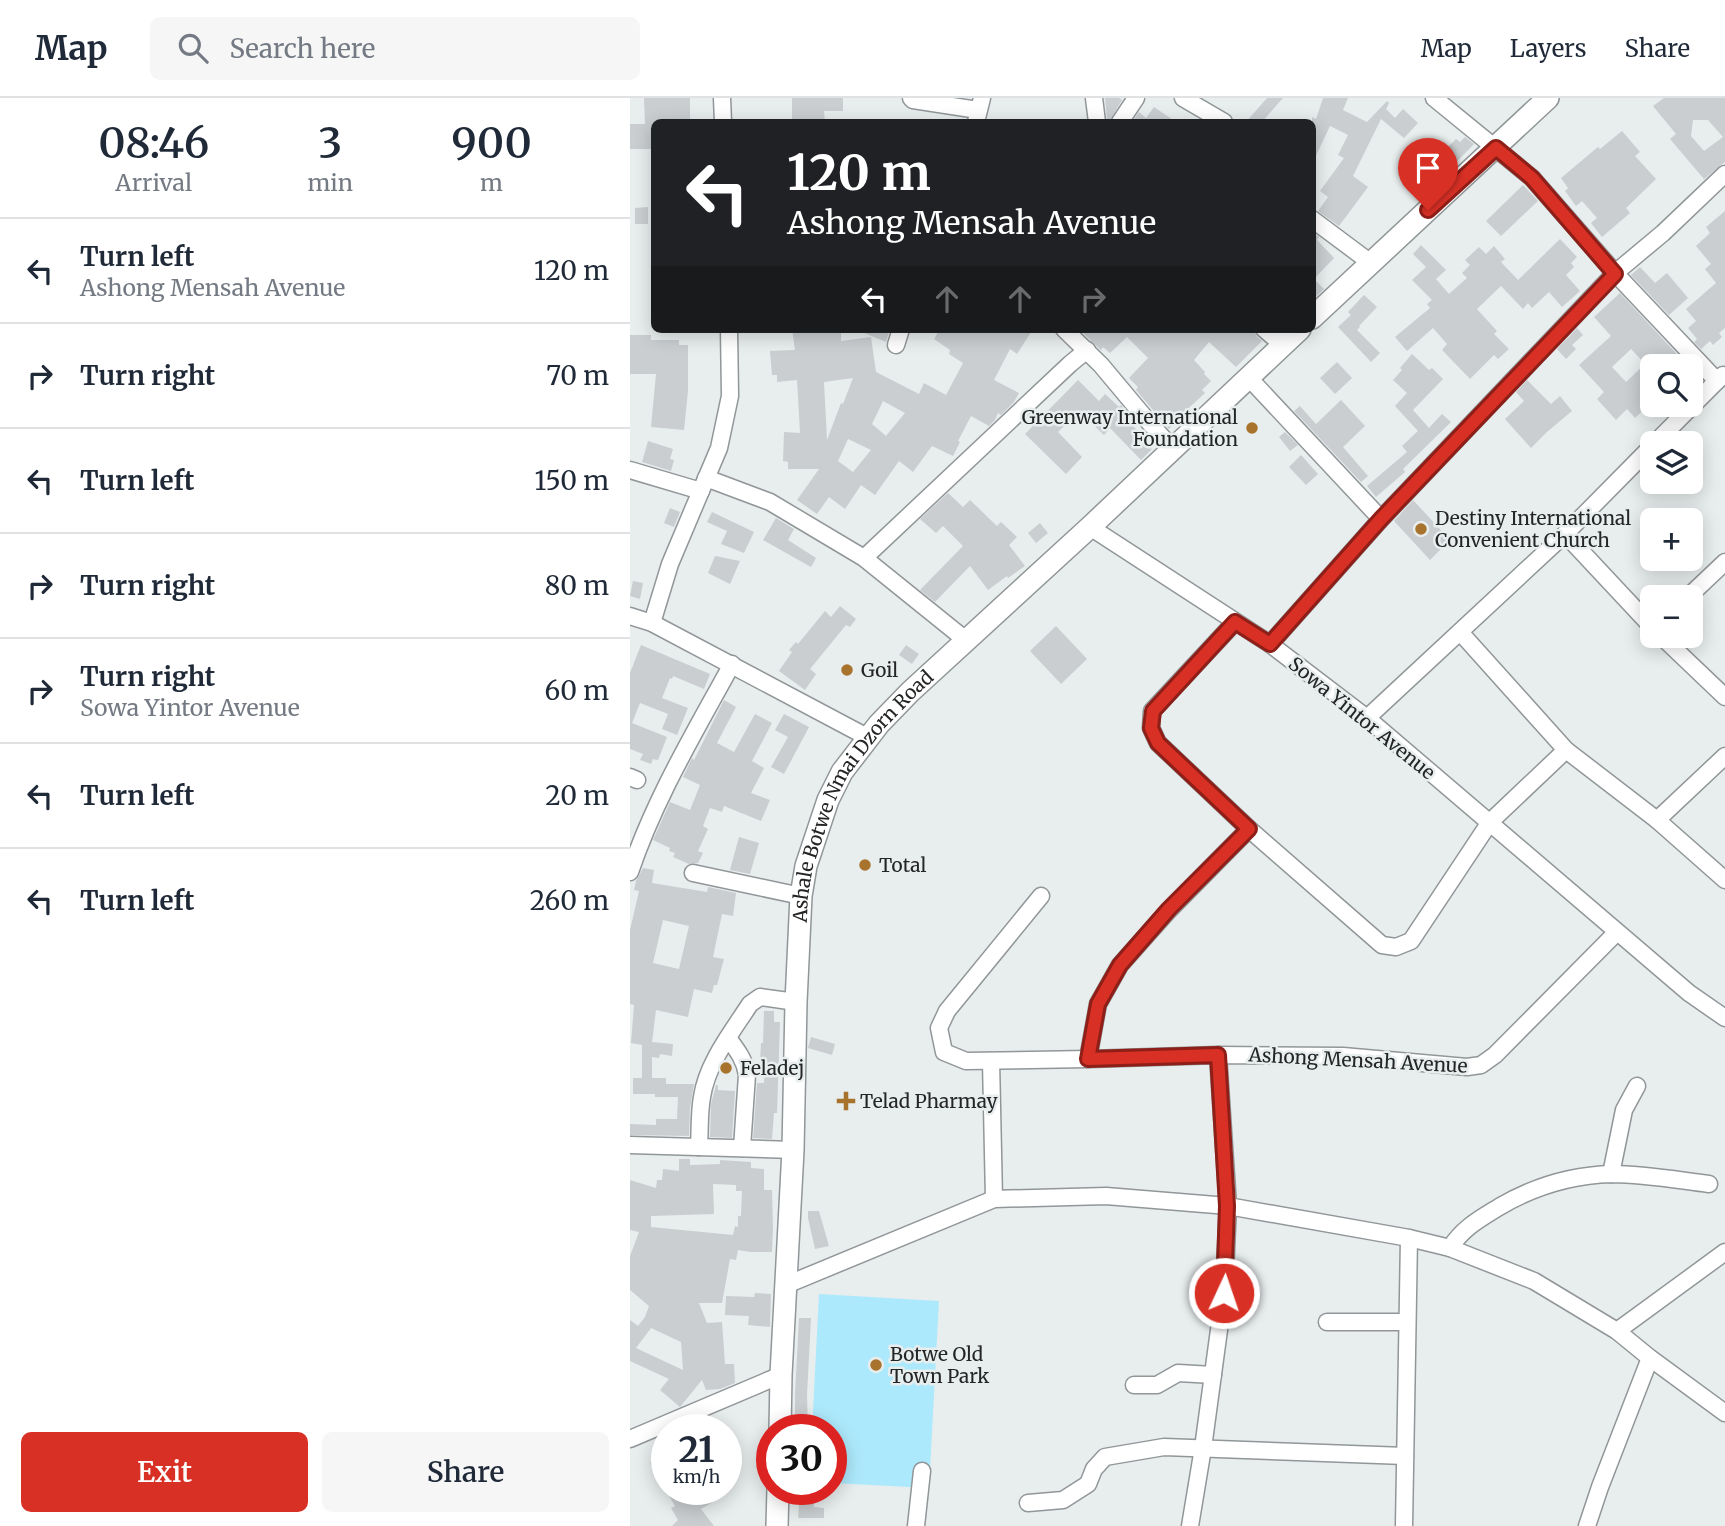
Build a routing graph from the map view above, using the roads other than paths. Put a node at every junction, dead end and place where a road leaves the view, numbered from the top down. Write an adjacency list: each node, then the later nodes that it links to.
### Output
1 (722, 98): 9 (street)
2 (911, 98): 8 (street)
3 (1094, 98): 10 (street)
4 (1136, 98): 11 (street)
5 (1183, 98): 12 (street)
6 (1434, 98): 13 (street)
7 (1548, 98): 13 (main road)
8 (978, 110)
9 (723, 119)
10 (1097, 119)
11 (1122, 119)
12 (1219, 119)
13 (1496, 148): 16 (main road); 17 (street)
14 (1725, 174): 17 (street)
15 (1316, 222): 16 (street)
16 (1371, 263): 18 (main road)
17 (1615, 274): 25 (street); 32 (street)
18 (1316, 314)
19 (729, 333): 31 (street)
20 (1068, 333): 24 (street)
21 (1269, 333): 23 (street)
22 (1296, 333): 23 (main road, Ashale Botwe Nmai Dzorn Road)
23 (1283, 345): 26 (main road, Ashale Botwe Nmai Dzorn Road)
24 (1087, 350): 28 (street); 35 (street)
25 (1721, 377): 27 (street)
26 (1249, 378): 28 (main road, Ashale Botwe Nmai Dzorn Road); 32 (street)
27 (1667, 431)
28 (1172, 448): 33 (main road, Ashale Botwe Nmai Dzorn Road)
29 (1640, 458): 34 (street)
30 (630, 470): 31 (street)
31 (704, 485): 35 (street); 41 (street)
32 (1381, 519): 44 (street)
33 (1090, 527): 40 (street, Sowa Yintor Avenue); 43 (main road, Ashale Botwe Nmai Dzorn Road)
34 (1565, 534): 38 (street); 42 (street)
35 (864, 558): 43 (street)
36 (1725, 562): 37 (street)
37 (1701, 585)
38 (1640, 614)
39 (630, 616): 41 (street)
40 (1235, 622): 44 (street, Sowa Yintor Avenue); 54 (street)
41 (652, 623): 46 (street)
42 (1460, 632): 48 (street); 50 (street)
43 (967, 641): 49 (main road, Ashale Botwe Nmai Dzorn Road)
44 (1270, 644): 48 (street, Sowa Yintor Avenue)
45 (1674, 648): 47 (street)
46 (732, 664): 49 (street); 55 (street)
47 (1725, 697)
48 (1367, 718): 53 (street, Sowa Yintor Avenue)
49 (869, 738): 59 (main road, Ashale Botwe Nmai Dzorn Road)
50 (1566, 750): 52 (street); 53 (street)
51 (1725, 756): 52 (street)
52 (1657, 820): 58 (street)
53 (1490, 821): 54 (street); 61 (street, Sowa Yintor Avenue)
54 (1249, 829): 66 (street)
55 (634, 844): 56 (street)
56 (630, 872)
57 (693, 873): 59 (street)
58 (1725, 880)
59 (801, 896): 62 (main road, Ashale Botwe Nmai Dzorn Road)
60 (1041, 896): 67 (street, Ashong Mensah Avenue)
61 (1618, 932): 63 (street, Sowa Yintor Avenue); 65 (street, Ashong Mensah Avenue)
62 (796, 1002): 64 (street); 72 (main road, Ashale Botwe Nmai Dzorn Road)
63 (1722, 1011)
64 (728, 1038): 70 (street); 71 (street)
65 (1218, 1055): 66 (street, Ashong Mensah Avenue); 76 (street)
66 (1088, 1059): 67 (street, Ashong Mensah Avenue)
67 (991, 1061): 75 (street)
68 (1637, 1086): 73 (street)
69 (630, 1145): 70 (street)
70 (699, 1147): 71 (street)
71 (742, 1148): 72 (street)
72 (793, 1150): 80 (main road, Ashale Botwe Nmai Dzorn Road)
73 (1611, 1174): 74 (street); 78 (street)
74 (1709, 1184)
75 (994, 1199): 76 (street); 80 (street)
76 (1227, 1206): 77 (street); 86 (street)
77 (1409, 1238): 78 (street); 82 (street)
78 (1450, 1248): 83 (street)
79 (1725, 1252): 83 (street)
80 (786, 1284): 85 (main road, Ashale Botwe Nmai Dzorn Road)
81 (1327, 1322): 82 (street)
82 (1407, 1322): 92 (street)
83 (1618, 1331): 84 (street)
84 (1650, 1358): 88 (street); 100 (street)
85 (781, 1375): 89 (main road, Ashale Botwe Nmai Dzorn Road); 90 (street)
86 (1213, 1375): 87 (street); 91 (street)
87 (1134, 1385)
88 (1725, 1413)
89 (780, 1414)
90 (630, 1439)
91 (1203, 1448): 92 (street); 94 (street); 98 (street)
92 (1405, 1456): 99 (street)
93 (922, 1471): 97 (street)
94 (1028, 1503)
95 (778, 1505): 96 (main road)
96 (777, 1526)
97 (916, 1526)
98 (1190, 1526)
99 (1404, 1526)
100 (1587, 1526)

